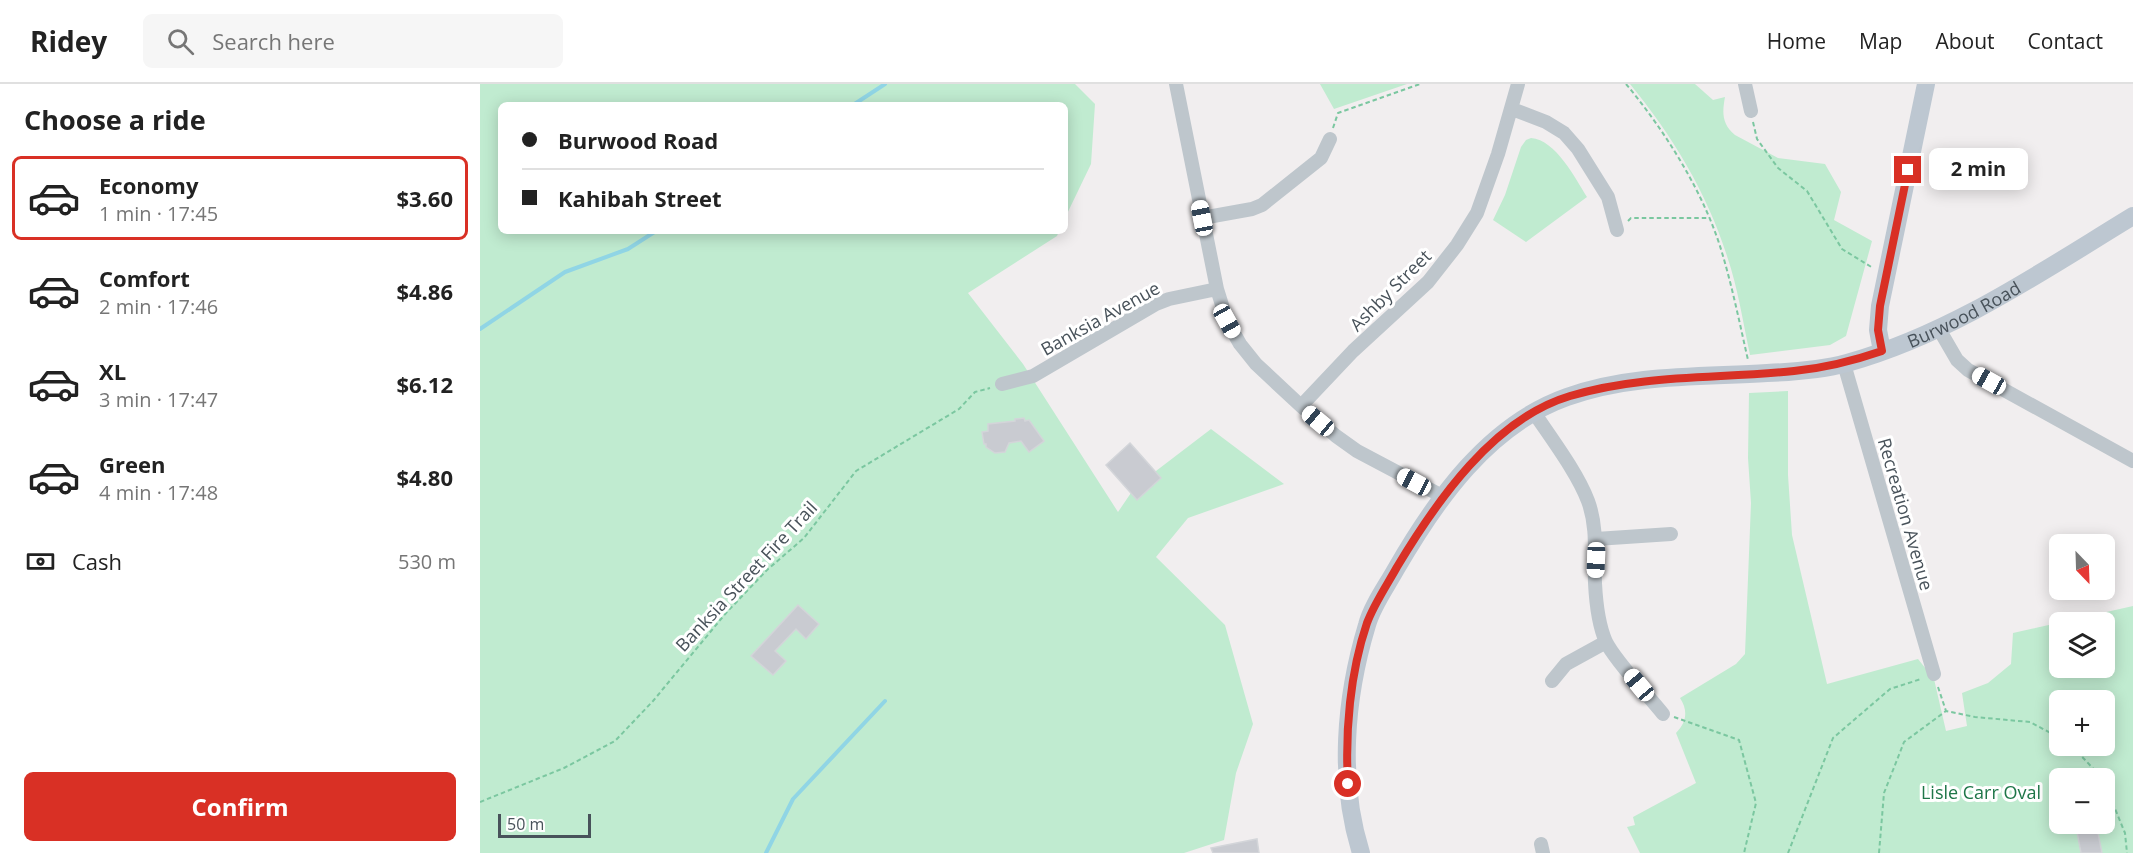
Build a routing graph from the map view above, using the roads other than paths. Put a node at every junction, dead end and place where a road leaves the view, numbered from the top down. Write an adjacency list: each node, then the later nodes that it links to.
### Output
1 (1176, 84): 9 (street)
2 (1518, 84): 5 (street, Ashby Street)
3 (1745, 84): 6 (street)
4 (1926, 84): 13 (main road)
5 (1512, 109): 10 (street); 16 (street, Ashby Street)
6 (1751, 111)
7 (1330, 139): 9 (street)
8 (2133, 216): 12 (main road, Burwood Road)
9 (1202, 218): 11 (street)
10 (1617, 230)
11 (1217, 289): 15 (street, Banksia Avenue); 16 (street)
12 (1940, 329): 13 (main road, Burwood Road); 18 (street)
13 (1882, 351): 14 (main road, Burwood Road)
14 (1844, 364): 17 (main road, Burwood Road); 23 (street, Recreation Avenue)
15 (1002, 384)
16 (1301, 406): 19 (street)
17 (1533, 411): 19 (main road, Burwood Road); 21 (street)
18 (2133, 461)
19 (1442, 496): 26 (main road, Burwood Road)
20 (1671, 534): 21 (street)
21 (1596, 539): 22 (street)
22 (1606, 642): 24 (street); 25 (street)
23 (1934, 675)
24 (1552, 681)
25 (1663, 714)
26 (1361, 853)

